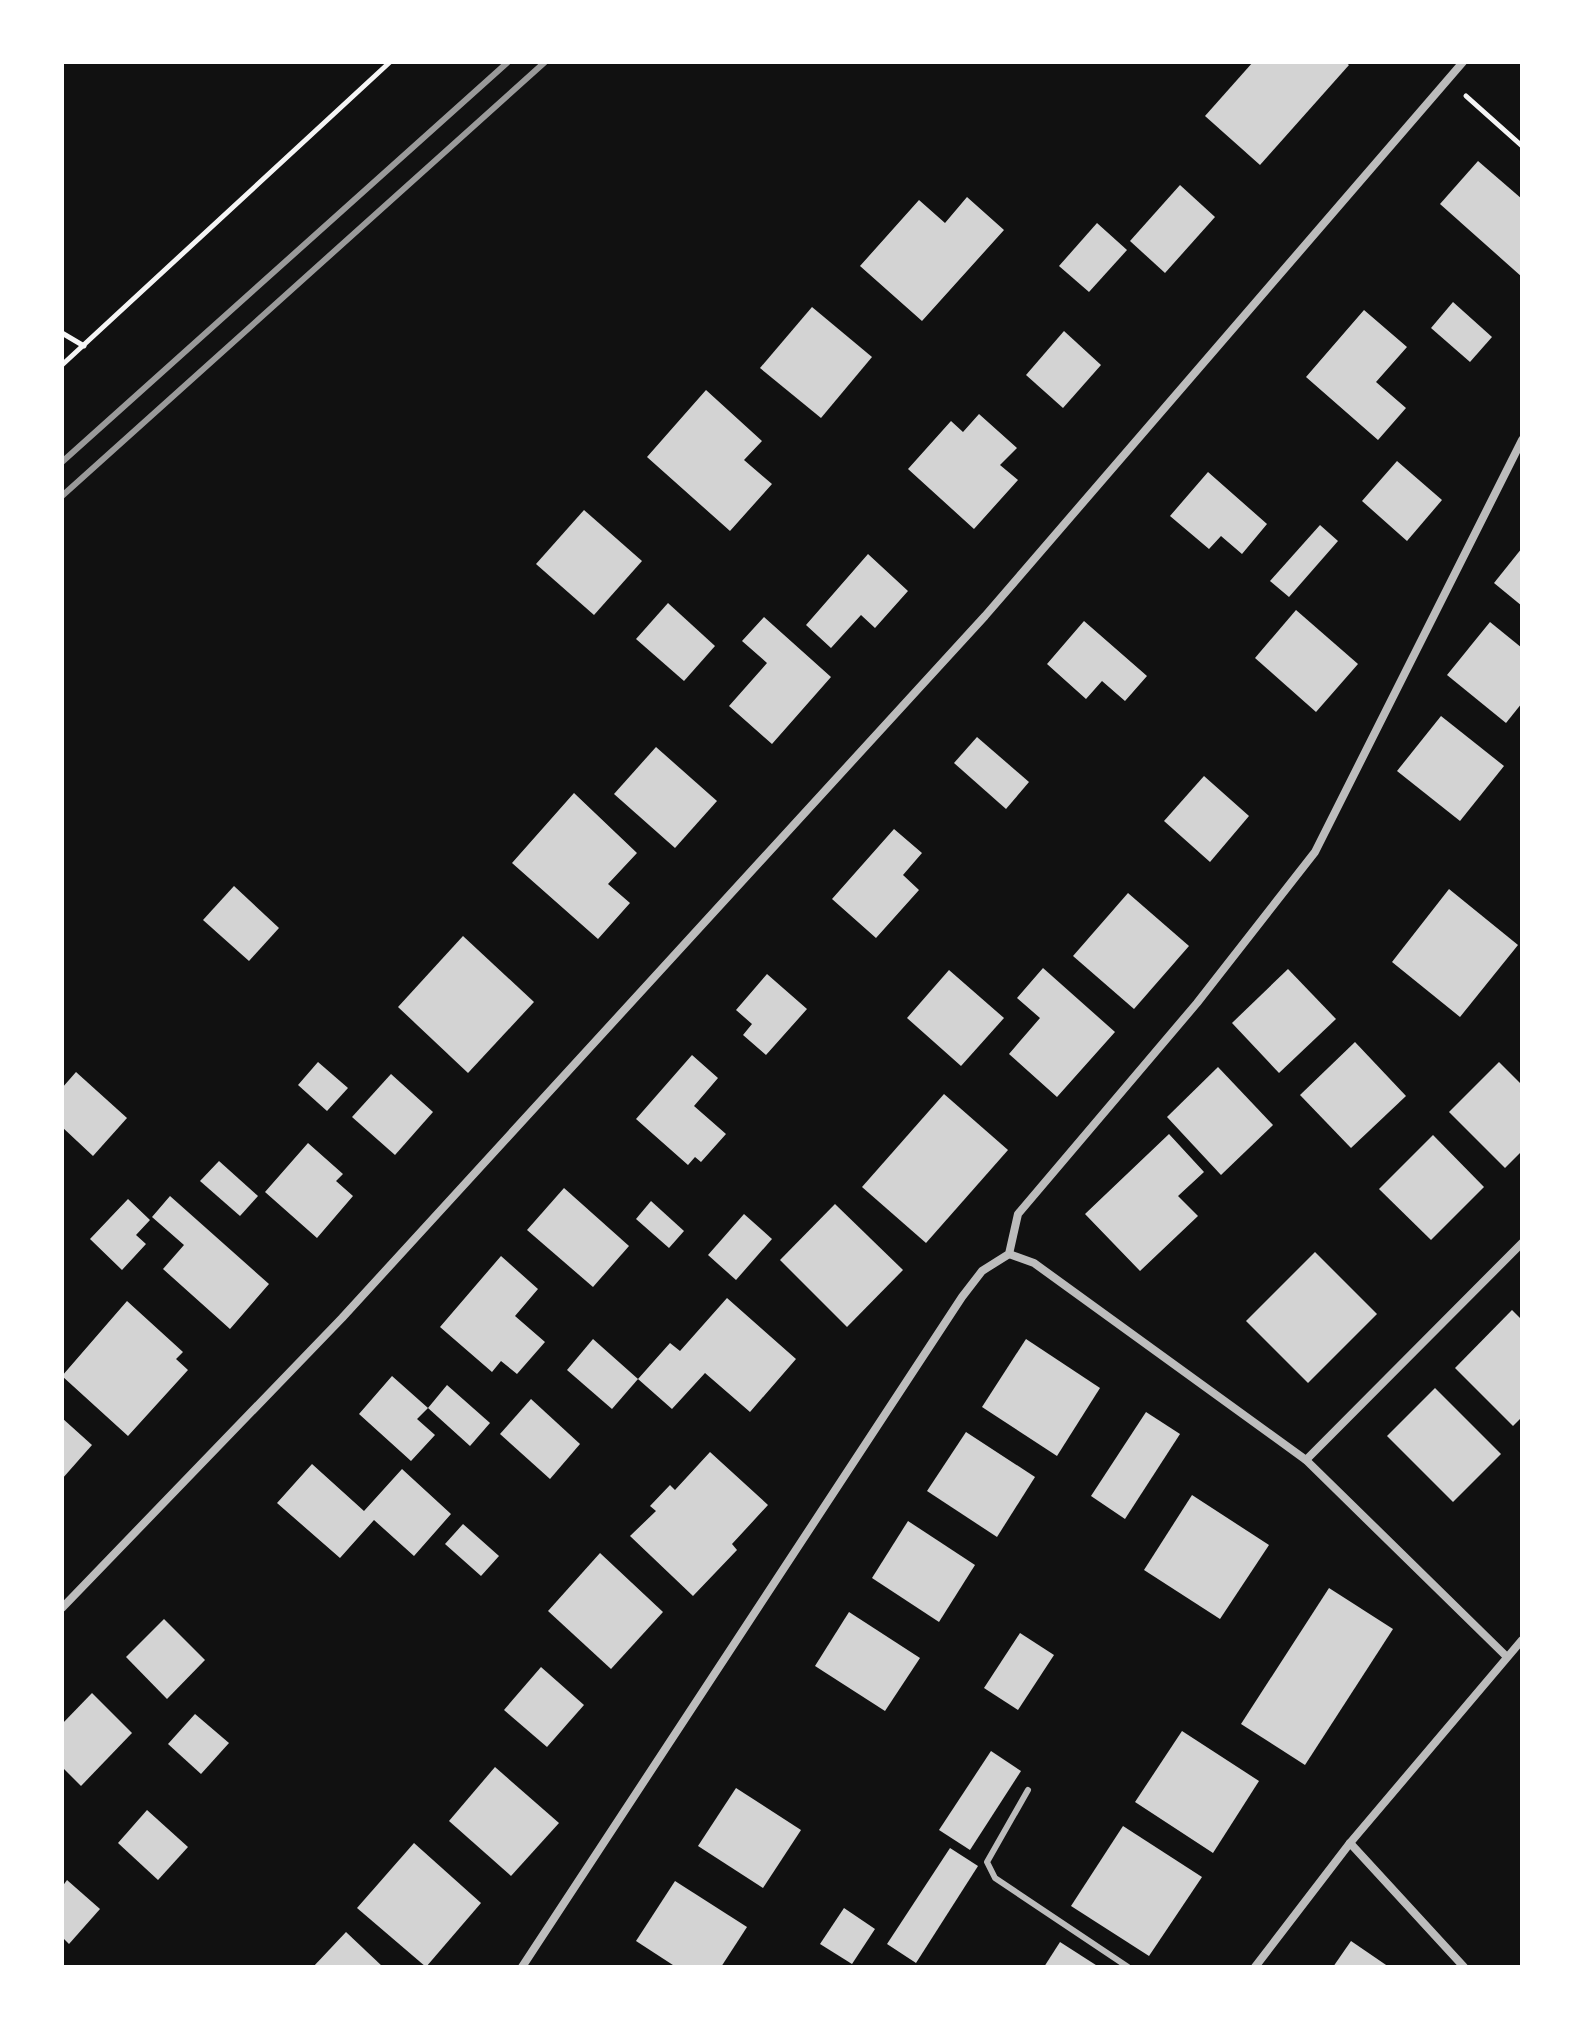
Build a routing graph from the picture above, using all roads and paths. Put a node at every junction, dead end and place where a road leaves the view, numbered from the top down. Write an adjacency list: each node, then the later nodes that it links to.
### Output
1 (390, 62): 6 (path)
2 (1463, 62): 3 (street)
3 (1447, 80): 4 (path); 12 (street)
4 (1522, 146)
5 (62, 333): 6 (path)
6 (84, 346): 7 (path)
7 (62, 365)
8 (1522, 440): 10 (street)
9 (1522, 1243): 11 (street)
10 (1009, 1254): 11 (street); 17 (street)
11 (1306, 1460): 14 (street)
12 (62, 1608)
13 (1522, 1640): 14 (street)
14 (1506, 1656): 16 (street)
15 (1028, 1790): 18 (lane)
16 (1350, 1843): 19 (street); 20 (street)
17 (522, 1967)
18 (1128, 1967)
19 (1255, 1967)
20 (1464, 1967)

